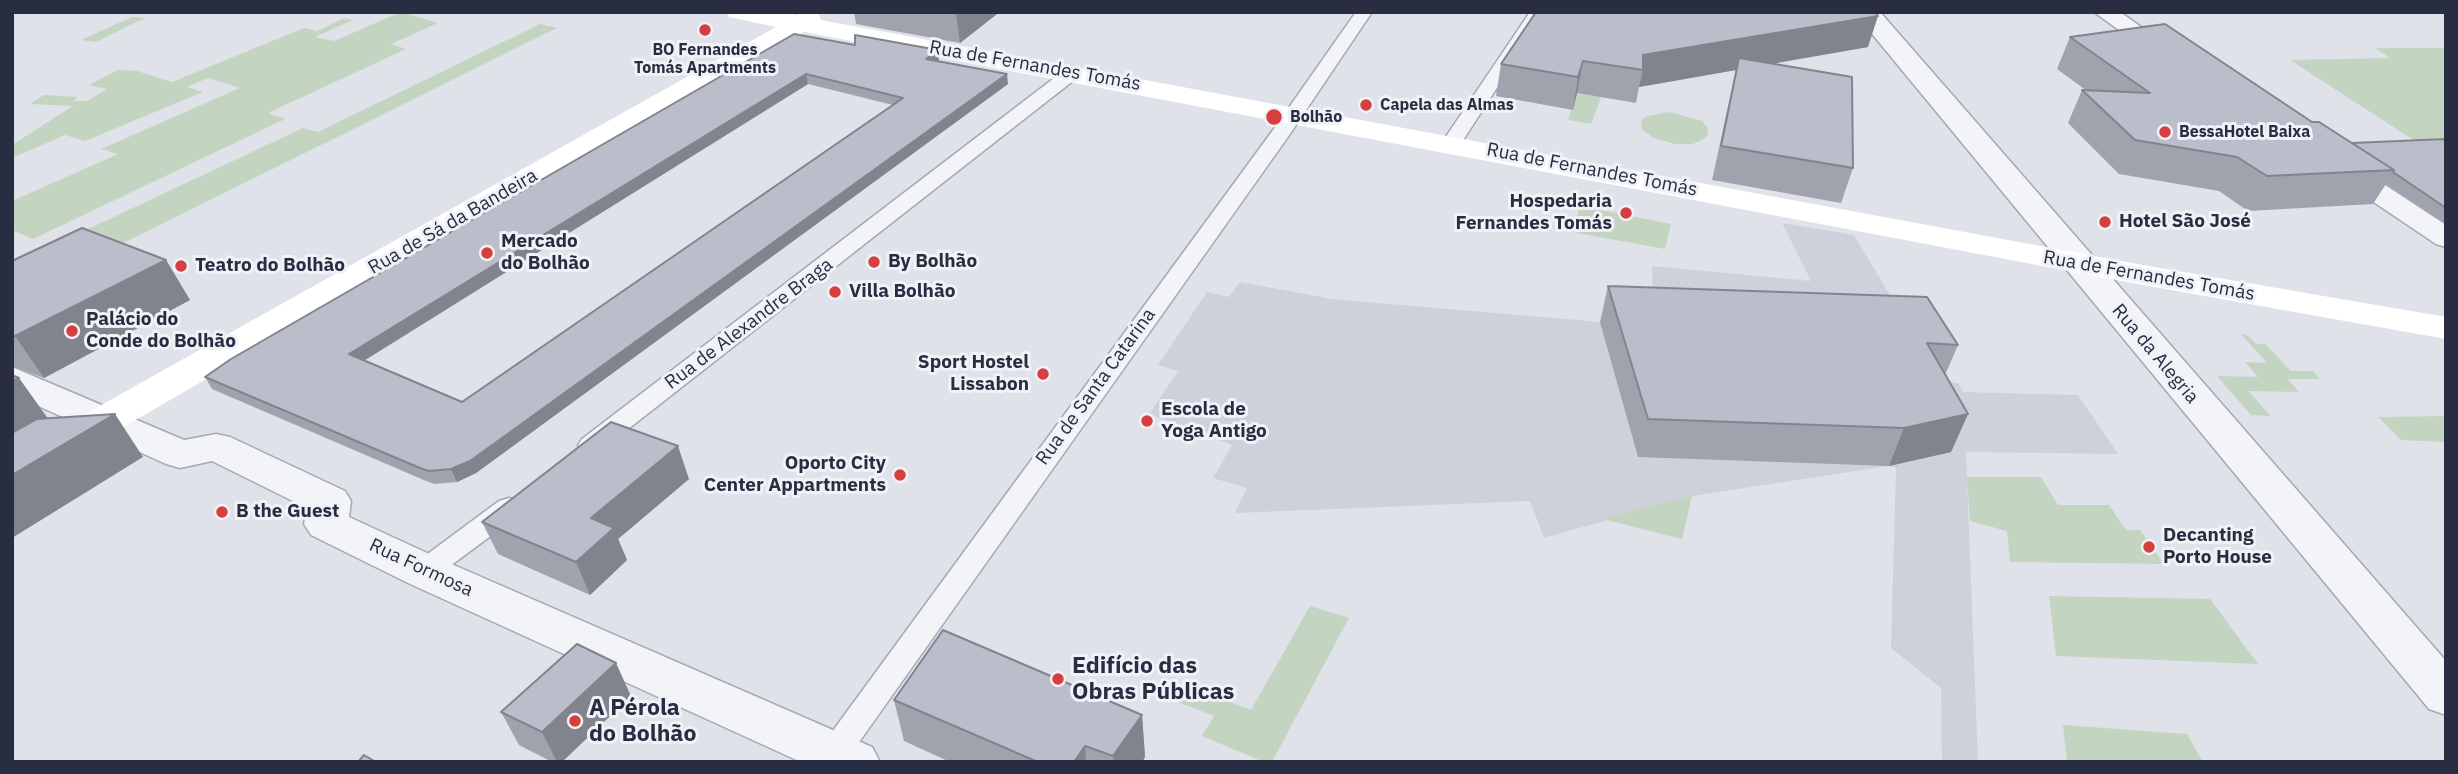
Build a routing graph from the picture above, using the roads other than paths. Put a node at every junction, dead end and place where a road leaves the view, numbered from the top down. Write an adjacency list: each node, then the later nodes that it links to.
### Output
1 (738, 12): 6 (main road, Rua de Fernandes Tomás)
2 (1364, 12): 9 (street, Rua de Santa Catarina)
3 (1538, 12): 10 (street)
4 (1866, 12): 13 (street, Rua da Alegria)
5 (2105, 12): 7 (street)
6 (810, 18): 8 (main road, Rua de Fernandes Tomás); 16 (main road, Rua de Sá da Bandeira)
7 (2192, 70)
8 (1072, 73): 9 (main road, Rua de Fernandes Tomás); 17 (street, Rua de Alexandre Braga)
9 (1293, 115): 10 (main road, Rua de Fernandes Tomás); 22 (street, Rua de Santa Catarina)
10 (1451, 144): 13 (main road, Rua de Fernandes Tomás)
11 (2325, 158): 12 (street)
12 (2446, 238)
13 (2076, 263): 14 (main road, Rua de Fernandes Tomás); 21 (street, Rua da Alegria)
14 (2446, 328)
15 (12, 379): 16 (street, Rua Formosa)
16 (108, 420): 18 (main road, Rua de Sá da Bandeira); 20 (street, Rua Formosa)
17 (576, 456)
18 (12, 473)
19 (522, 498): 20 (street)
20 (424, 571): 22 (street, Rua Formosa)
21 (2446, 695)
22 (838, 759)

